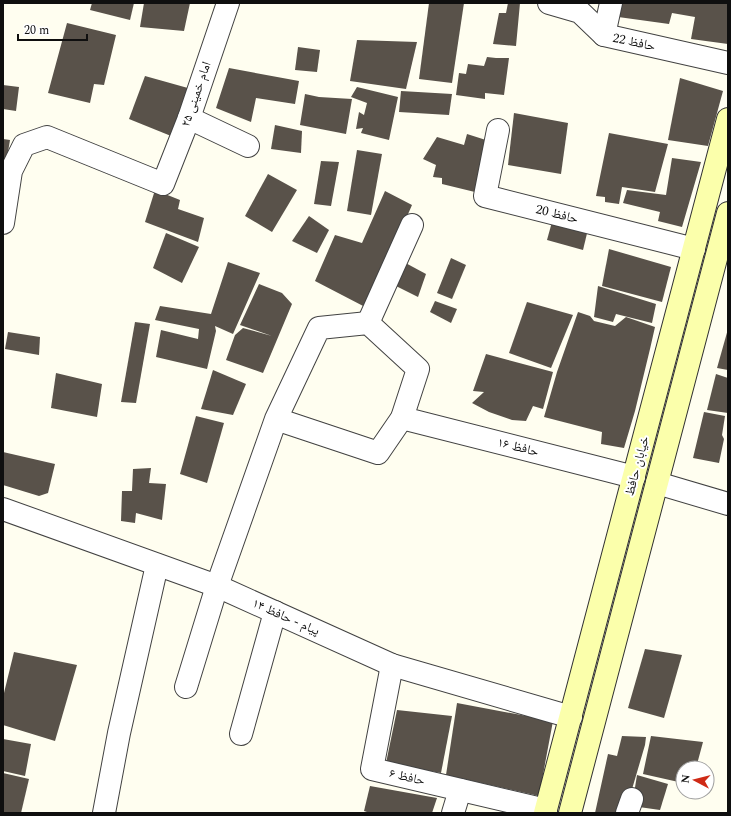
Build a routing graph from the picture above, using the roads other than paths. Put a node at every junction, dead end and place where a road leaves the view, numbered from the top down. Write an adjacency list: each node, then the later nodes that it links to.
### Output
1 (228, 3): 6 (street, امام خمینی ۲۵)
2 (549, 3): 4 (street, حافظ 22)
3 (611, 3): 4 (street)
4 (604, 35): 5 (street, حافظ 22)
5 (728, 63)
6 (189, 118): 9 (street); 11 (street, امام خمینی ۲۵)
7 (728, 119): 13 (main road, خیابان حافظ)
8 (498, 130): 13 (street, حافظ 20)
9 (248, 146)
10 (728, 213): 14 (main road, خیابان حافظ)
11 (3, 223)
12 (412, 225): 15 (street)
13 (694, 249): 18 (main road, خیابان حافظ)
14 (723, 249): 19 (main road, خیابان حافظ)
15 (368, 323): 16 (street); 17 (street)
16 (276, 418): 17 (street); 23 (street)
17 (402, 418): 18 (street, حافظ ۱۶)
18 (634, 477): 27 (main road, خیابان حافظ)
19 (657, 483): 20 (street); 33 (main road, خیابان حافظ)
20 (728, 504)
21 (3, 509): 22 (street, پیام - حافظ ۱۴)
22 (157, 565): 23 (street, پیام - حافظ ۱۴); 31 (street)
23 (217, 586): 24 (street, پیام - حافظ ۱۴); 26 (street)
24 (275, 612): 25 (street, پیام - حافظ ۱۴); 28 (street)
25 (392, 665): 27 (street, پیام - حافظ ۱۴); 29 (street, حافظ ۶)
26 (186, 687)
27 (571, 717): 30 (main road, خیابان حافظ)
28 (241, 734)
29 (460, 790): 30 (street, حافظ ۶); 32 (street)
30 (545, 812)
31 (104, 813)
32 (453, 813)
33 (570, 813)

